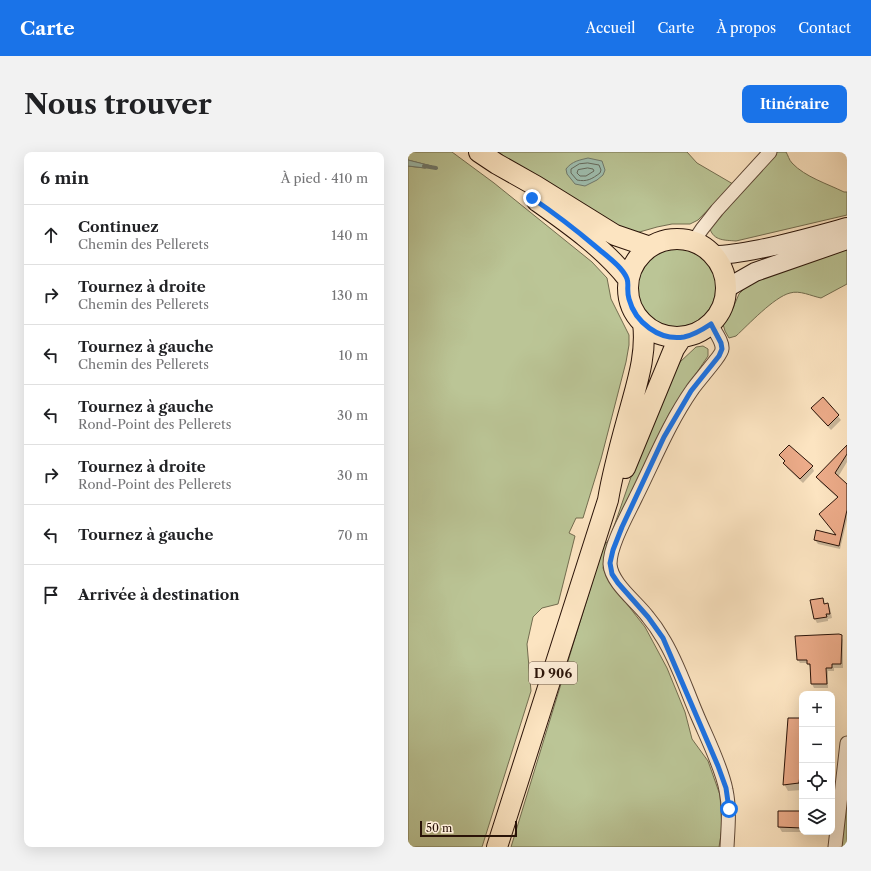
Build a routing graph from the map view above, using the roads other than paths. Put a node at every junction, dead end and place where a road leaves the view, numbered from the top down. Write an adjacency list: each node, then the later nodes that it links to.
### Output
1 (479, 152): 3 (main road)
2 (770, 152): 6 (street)
3 (497, 164): 7 (main road); 9 (main road)
4 (847, 227): 8 (main road)
5 (847, 240): 10 (main road)
6 (694, 241): 7 (main road); 8 (main road)
7 (650, 247): 9 (main road)
8 (714, 255): 10 (main road)
9 (628, 279): 11 (main road)
10 (727, 288): 12 (main road)
11 (643, 323): 13 (main road); 14 (main road, D 906)
12 (711, 324): 13 (main road); 17 (street)
13 (682, 337): 14 (main road, D 906)
14 (608, 500): 16 (main road, D 906)
15 (847, 743): 18 (street)
16 (497, 847)
17 (727, 847)
18 (835, 847)

